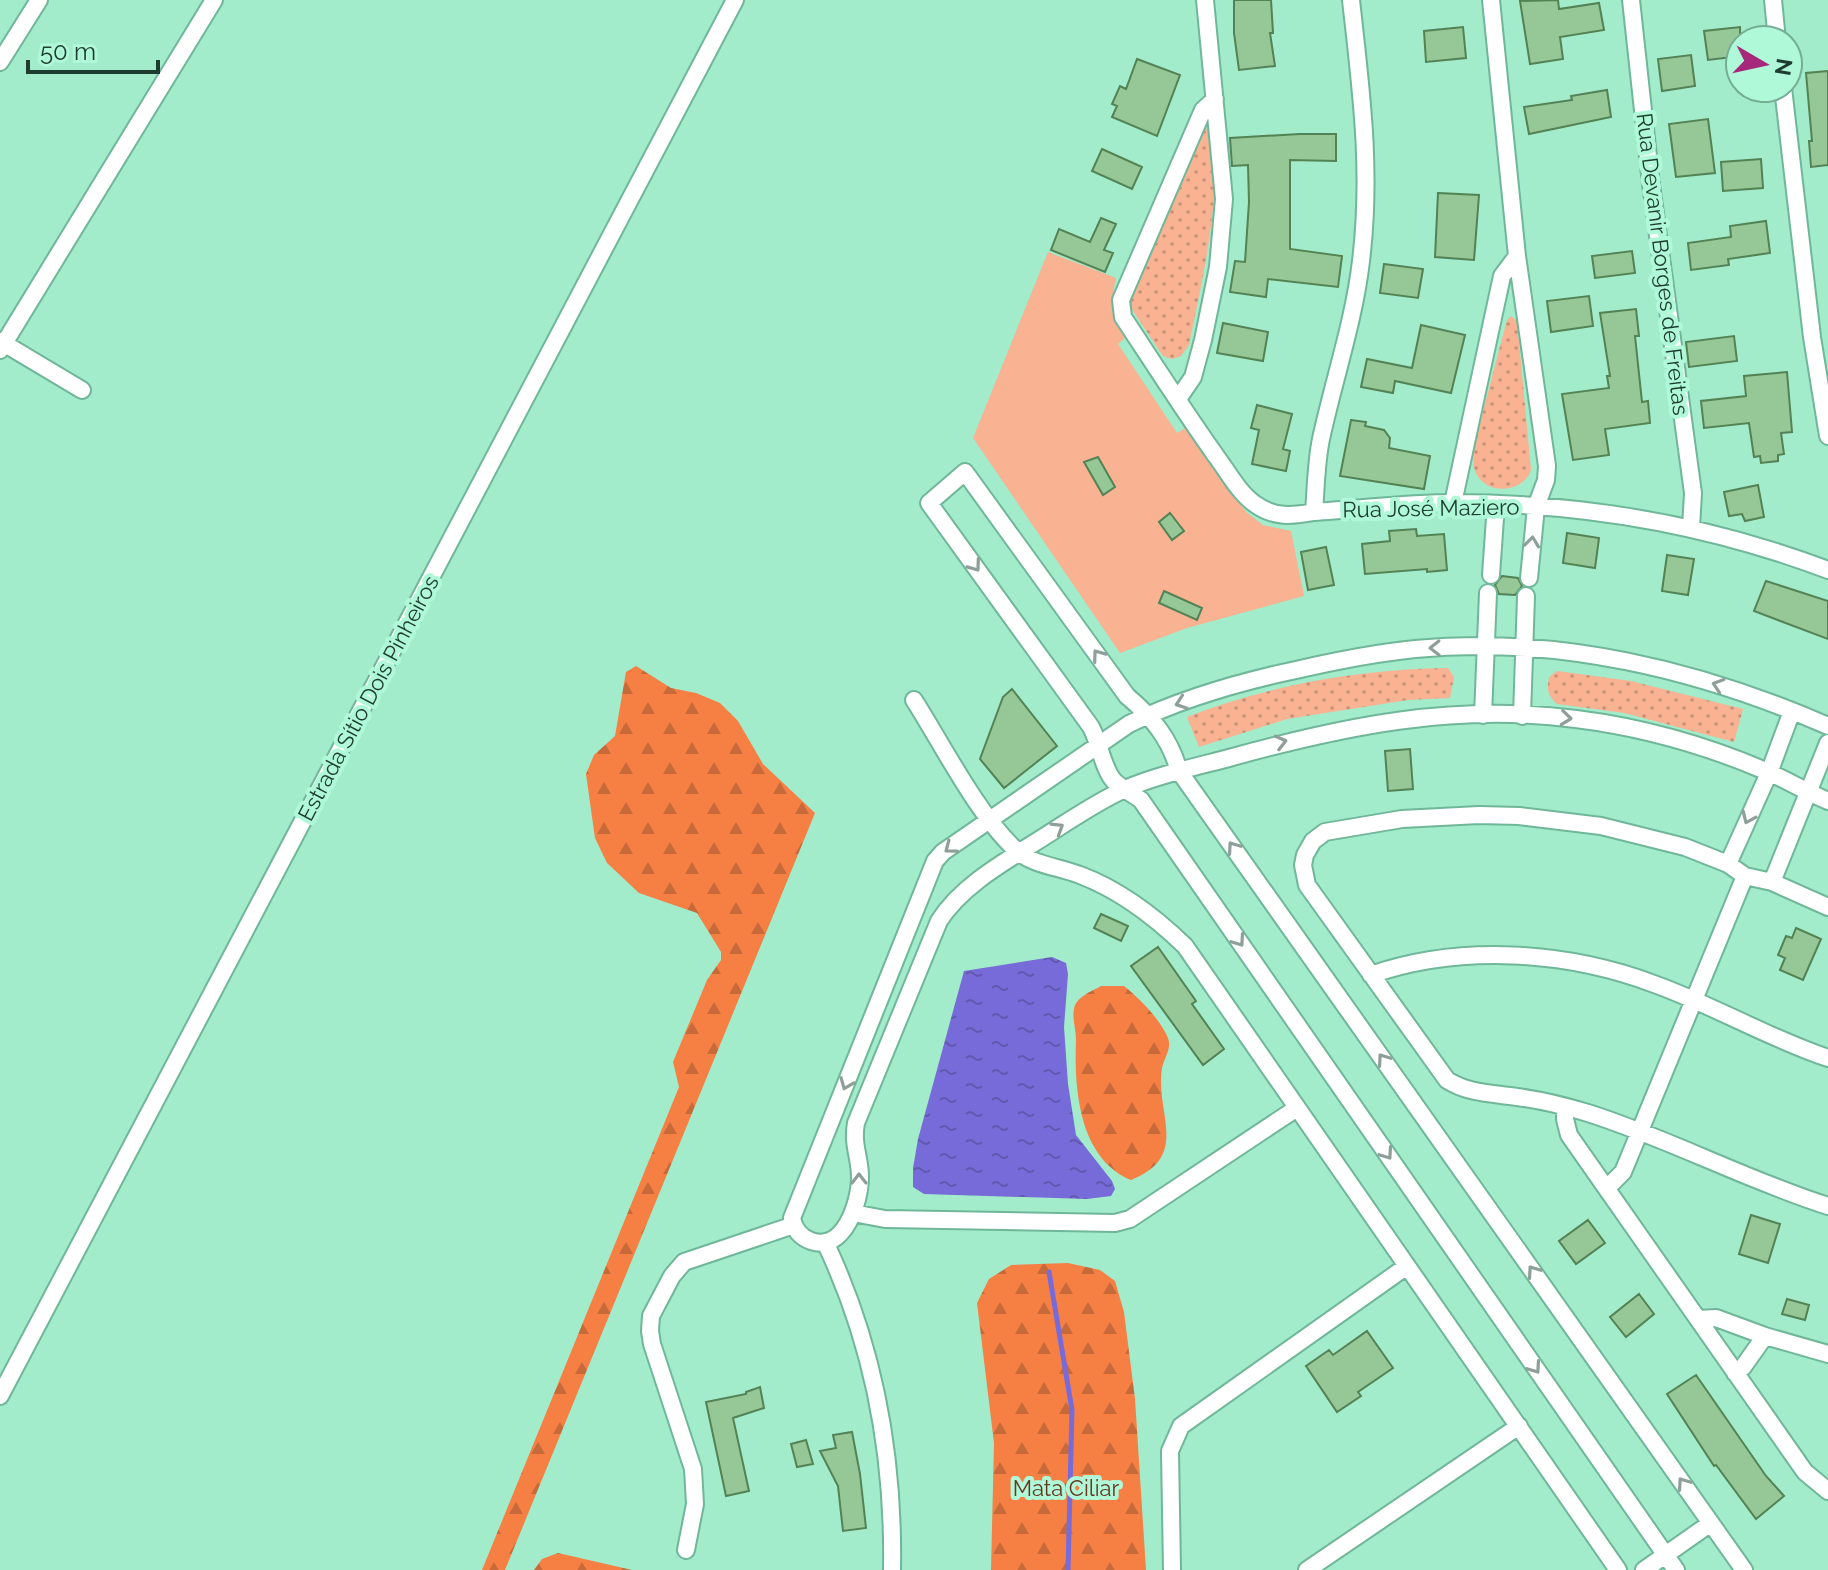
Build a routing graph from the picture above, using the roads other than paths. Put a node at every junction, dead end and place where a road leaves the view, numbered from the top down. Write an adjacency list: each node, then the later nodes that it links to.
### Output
1 (39, 0): 10 (street)
2 (214, 0): 14 (street)
3 (735, 0): 65 (street, Estrada Sítio Dois Pinheiros)
4 (1205, 0): 11 (street)
5 (1351, 0): 21 (street)
6 (1491, 0): 13 (street)
7 (1631, 0): 22 (street, Rua Devanir Borges de Freitas)
8 (1773, 0): 9 (street)
9 (1775, 24)
10 (0, 62)
11 (1215, 99): 16 (street); 16 (street, Rua José Maziero)
12 (1785, 104): 17 (street)
13 (1517, 256): 18 (street); 20 (street)
14 (1, 345): 15 (street)
15 (82, 390)
16 (1178, 399): 21 (street, Rua José Maziero)
17 (1828, 436)
18 (1453, 503): 19 (street, Rua José Maziero); 21 (street, Rua José Maziero)
19 (1496, 504): 20 (street, Rua José Maziero); 24 (street)
20 (1536, 507): 22 (street, Rua José Maziero); 25 (street, one-way to 20)
21 (1314, 512)
22 (1691, 528): 23 (street, Rua José Maziero)
23 (1828, 570)
24 (1491, 575)
25 (1529, 578)
26 (1488, 593): 28 (street)
27 (1526, 596): 29 (street)
28 (1484, 647): 29 (street); 32 (street, one-way to 32); 33 (street)
29 (1524, 649): 31 (street, one-way to 29); 34 (street)
30 (914, 700): 43 (street)
31 (1792, 711): 35 (street); 39 (street)
32 (1148, 714): 37 (street); 37 (street, one-way to 37); 38 (street)
33 (1483, 715): 34 (street); 38 (street, one-way to 33)
34 (1522, 716): 39 (street, one-way to 39)
35 (1828, 726)
36 (1828, 743): 41 (street)
37 (1100, 744): 40 (street); 43 (street)
38 (1179, 771): 40 (street); 68 (street, one-way to 38)
39 (1769, 773): 41 (street); 45 (street, one-way to 45)
40 (1126, 789): 44 (street, one-way to 40); 70 (street, one-way to 70)
41 (1809, 793): 42 (street); 47 (street)
42 (1828, 801)
43 (990, 820): 44 (street); 58 (street, one-way to 58)
44 (1019, 853): 53 (street); 57 (street, one-way to 44)
45 (1728, 864): 46 (street); 49 (street)
46 (1745, 876): 47 (street); 50 (street)
47 (1772, 882): 48 (street)
48 (1828, 907)
49 (1371, 975): 50 (street); 52 (street)
50 (1694, 1001): 51 (street); 54 (street)
51 (1828, 1058)
52 (1565, 1107): 54 (street); 55 (street)
53 (1297, 1108): 57 (street); 60 (street)
54 (1640, 1131): 55 (street); 56 (street)
55 (1607, 1188): 61 (street)
56 (1828, 1206)
57 (853, 1213): 59 (street)
58 (794, 1225): 59 (street); 69 (street)
59 (825, 1242): 71 (street)
60 (1407, 1266): 66 (street); 72 (street)
61 (1698, 1319): 62 (street); 64 (street)
62 (1765, 1336): 63 (street); 64 (street)
63 (1828, 1354)
64 (1735, 1373): 67 (street)
65 (0, 1396)
66 (1519, 1426): 73 (street); 74 (street)
67 (1828, 1491)
68 (1711, 1523): 70 (street); 77 (street)
69 (686, 1550)
70 (1665, 1554): 75 (street); 76 (street)
71 (892, 1570)
72 (1172, 1570)
73 (1307, 1570)
74 (1618, 1570)
75 (1644, 1570)
76 (1676, 1570)
77 (1744, 1570)

